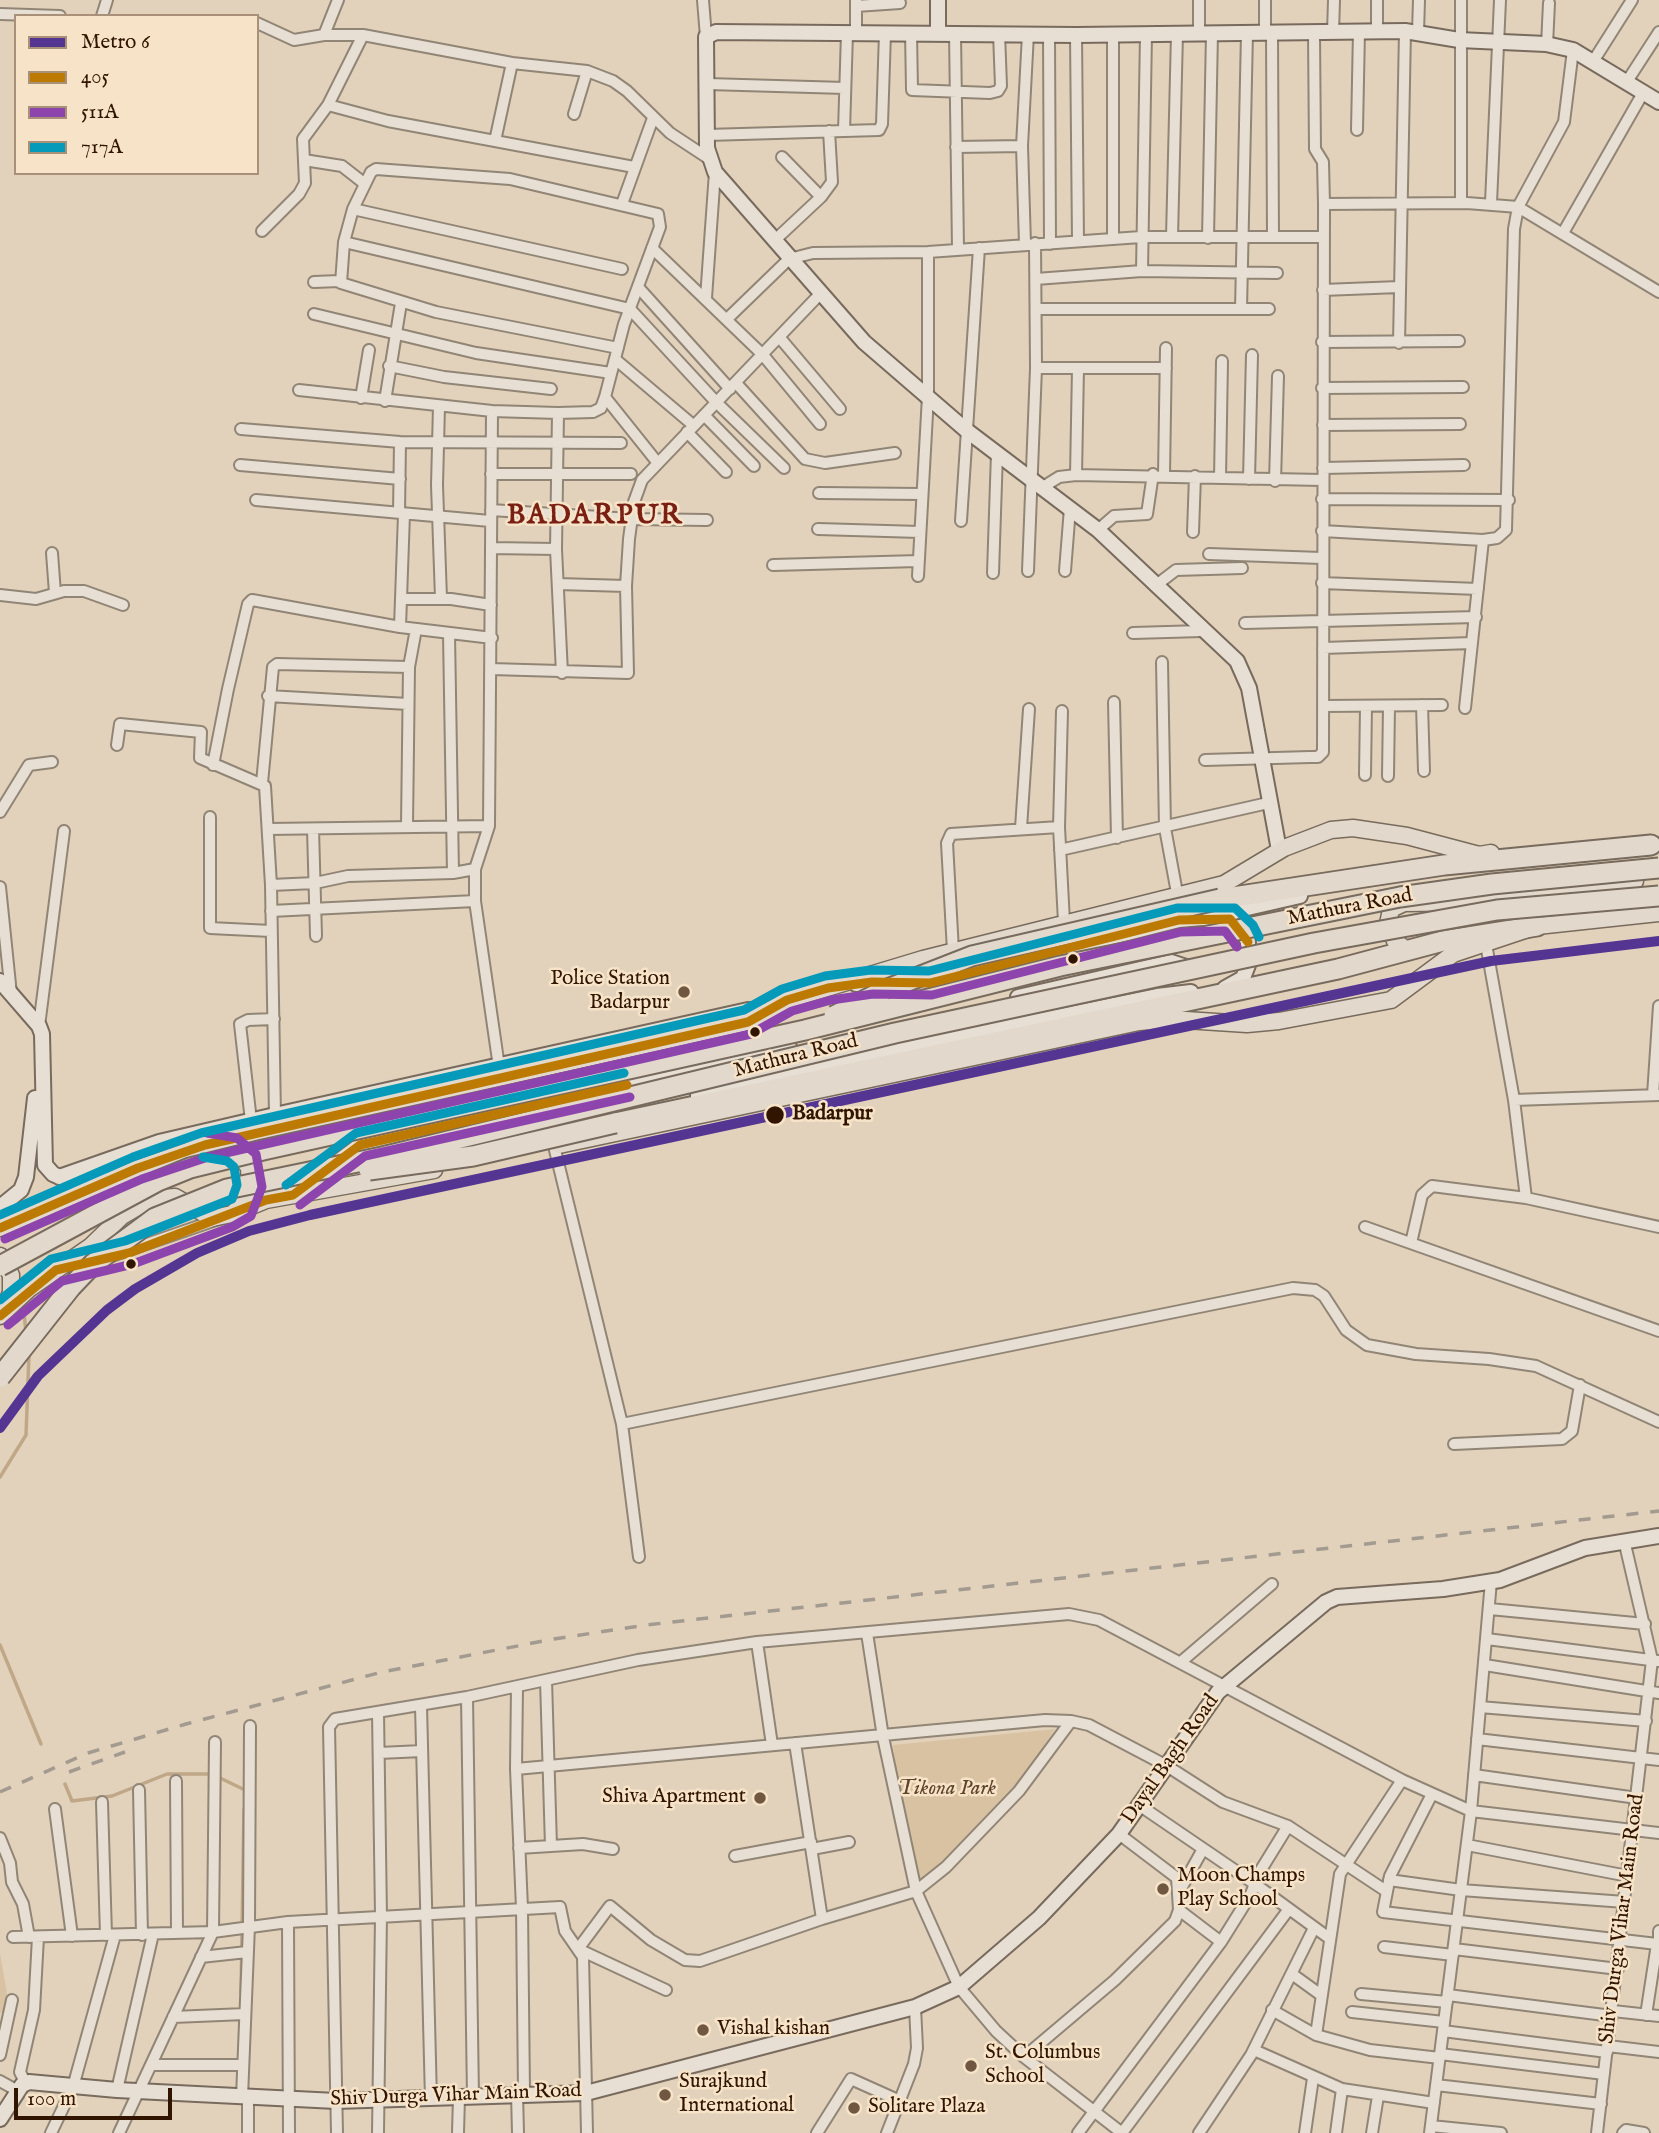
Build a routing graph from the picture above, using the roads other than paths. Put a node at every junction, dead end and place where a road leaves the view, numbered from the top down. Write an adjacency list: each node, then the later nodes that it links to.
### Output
1 (338, 0): 35 (street)
2 (703, 0): 39 (street)
3 (938, 0): 23 (street)
4 (1199, 0): 32 (street)
5 (1265, 0): 33 (street)
6 (1334, 0): 27 (street)
7 (1377, 0): 16 (street)
8 (1419, 0): 19 (street)
9 (1461, 0): 40 (street)
10 (1500, 0): 41 (street)
11 (1632, 0): 44 (street)
12 (856, 3): 13 (street); 21 (street)
13 (900, 3)
14 (1549, 3): 42 (street)
15 (259, 24): 35 (street)
16 (1377, 30): 17 (street); 19 (street)
17 (1359, 31): 27 (street); 56 (street)
18 (911, 32): 22 (street); 23 (street); 50 (street)
19 (1412, 32): 40 (street); 74 (street)
20 (1659, 32): 47 (street)
21 (851, 33): 22 (street); 39 (street); 49 (street)
22 (885, 33): 58 (street)
23 (938, 33): 24 (street)
24 (955, 33): 25 (street); 50 (street)
25 (999, 33): 28 (street); 50 (street)
26 (1247, 33): 32 (street); 33 (street); 83 (street)
27 (1333, 33): 34 (street)
28 (1028, 34): 37 (street); 61 (street)
29 (1113, 34): 30 (street); 38 (street); 84 (street)
30 (1146, 34): 31 (street); 79 (street)
31 (1177, 34): 32 (street); 80 (street)
32 (1205, 34): 85 (street)
33 (1269, 34): 34 (street); 81 (street)
34 (1314, 34): 73 (street)
35 (324, 35): 36 (street)
36 (363, 35): 45 (street); 53 (street)
37 (1049, 35): 38 (street); 90 (street)
38 (1076, 35): 87 (street)
39 (706, 37): 48 (street)
40 (1459, 40): 41 (street); 70 (street)
41 (1499, 42): 42 (street); 71 (street)
42 (1547, 45): 43 (street)
43 (1573, 50): 44 (street); 75 (street)
44 (1594, 60): 47 (street)
45 (512, 63): 46 (street); 60 (street)
46 (587, 71): 54 (street); 55 (street)
47 (1626, 83): 51 (street)
48 (708, 84): 49 (street); 59 (street)
49 (845, 88): 58 (street)
50 (957, 92): 62 (street)
51 (1643, 93): 52 (street); 78 (street)
52 (1659, 102)
53 (328, 105): 60 (street); 65 (street)
54 (574, 114)
55 (653, 118): 64 (street); 66 (street)
56 (1357, 130)
57 (829, 131): 58 (street); 59 (street); 69 (street)
58 (844, 131)
59 (707, 135): 64 (street)
60 (495, 141): 66 (street)
61 (1022, 146): 62 (street); 89 (street)
62 (956, 147): 93 (street)
63 (782, 157): 69 (street)
64 (708, 158): 67 (street)
65 (304, 160): 68 (street); 77 (street)
66 (634, 167): 72 (street)
67 (715, 172): 86 (street); 108 (street)
68 (365, 184): 72 (street); 76 (street)
69 (821, 197): 86 (street)
70 (1461, 203): 71 (street); 74 (street)
71 (1491, 203): 75 (street)
72 (622, 204): 91 (street)
73 (1324, 204): 74 (street); 82 (street)
74 (1401, 205): 104 (street)
75 (1518, 207): 78 (street); 185 (street)
76 (353, 209): 88 (street); 96 (street)
77 (262, 231)
78 (1563, 233): 106 (street)
79 (1142, 237): 80 (street); 84 (street); 97 (street)
80 (1172, 237): 85 (street)
81 (1273, 237): 82 (street); 83 (street)
82 (1323, 237): 105 (street)
83 (1243, 238): 85 (street); 99 (street)
84 (1113, 239): 87 (street)
85 (1208, 239)
86 (775, 240): 95 (street)
87 (1078, 241): 90 (street)
88 (344, 242): 101 (street); 110 (street)
89 (1030, 243): 90 (street); 92 (street); 100 (street)
90 (1050, 244)
91 (652, 248): 103 (street); 108 (street)
92 (979, 248): 93 (street); 153 (street)
93 (958, 249): 94 (street)
94 (928, 252): 95 (street); 138 (street)
95 (789, 259): 107 (street); 115 (street)
96 (622, 269)
97 (1142, 271): 99 (street); 100 (street)
98 (1277, 273): 99 (street)
99 (1241, 274): 112 (street)
100 (1036, 279): 111 (street)
101 (339, 281): 102 (street); 109 (street)
102 (314, 282)
103 (638, 286): 110 (street); 133 (street)
104 (1399, 287): 105 (street); 120 (street)
105 (1323, 290): 119 (street)
106 (1659, 292)
107 (821, 294): 117 (street); 138 (street)
108 (706, 298): 115 (street)
109 (401, 303): 116 (street); 123 (street)
110 (630, 309): 123 (street); 142 (street)
111 (1037, 309): 112 (street); 128 (street)
112 (1241, 309): 113 (street)
113 (1269, 309)
114 (314, 314): 116 (street)
115 (727, 319): 124 (street)
116 (396, 333): 127 (street); 131 (street)
117 (780, 338): 124 (street); 144 (street)
118 (1459, 341): 120 (street)
119 (1322, 342): 120 (street); 135 (street)
120 (1399, 343)
121 (1166, 348): 130 (street)
122 (369, 350): 140 (street)
123 (617, 353): 131 (street); 151 (street)
124 (763, 355): 133 (street); 148 (street)
125 (1252, 355): 177 (street)
126 (1222, 360): 175 (street)
127 (389, 366): 136 (street); 141 (street)
128 (1036, 368): 129 (street); 174 (street)
129 (1079, 368): 130 (street); 171 (street)
130 (1166, 368): 172 (street)
131 (611, 373): 139 (street)
132 (1278, 376): 179 (street)
133 (733, 386): 142 (street); 159 (street)
134 (1463, 387): 135 (street)
135 (1322, 388): 150 (street)
136 (551, 389)
137 (299, 390): 140 (street)
138 (928, 396): 153 (street); 182 (street)
139 (606, 397): 146 (street); 161 (street)
140 (361, 398): 141 (street)
141 (385, 401): 143 (street)
142 (716, 402): 147 (street); 165 (street)
143 (439, 406): 145 (street); 155 (street)
144 (840, 409)
145 (492, 411): 146 (street); 156 (street)
146 (558, 413): 157 (street)
147 (704, 415): 151 (street); 164 (street)
148 (820, 424)
149 (1460, 424): 150 (street)
150 (1323, 425): 166 (street)
151 (690, 428): 161 (street); 168 (street)
152 (241, 429): 154 (street)
153 (966, 430): 160 (street); 193 (street)
154 (400, 442): 155 (street); 176 (street)
155 (437, 442): 156 (street); 190 (street)
156 (491, 442): 157 (street); 169 (street)
157 (558, 442): 158 (street); 167 (street)
158 (621, 443)
159 (895, 453)
160 (997, 453): 174 (street); 210 (street)
161 (657, 462): 191 (street)
162 (1464, 465): 166 (street)
163 (240, 466): 176 (street)
164 (754, 466)
165 (784, 468)
166 (1323, 468): 178 (street)
167 (558, 472): 169 (street); 170 (street); 187 (street)
168 (726, 472)
169 (491, 474): 189 (street)
170 (631, 474)
171 (1076, 475): 172 (street); 180 (street)
172 (1159, 475): 173 (street); 195 (street)
173 (1195, 476): 175 (street); 197 (street)
174 (1030, 477): 180 (street); 208 (street)
175 (1220, 478): 177 (street)
176 (400, 479): 188 (street)
177 (1249, 479): 179 (street)
178 (1322, 480): 179 (street); 183 (street)
179 (1275, 481)
180 (1043, 487): 186 (street)
181 (819, 493): 182 (street)
182 (922, 494): 196 (street)
183 (1322, 499): 185 (street); 198 (street)
184 (256, 500): 188 (street)
185 (1508, 500): 199 (street)
186 (1070, 508): 195 (street); 209 (street)
187 (557, 512): 189 (street); 191 (street); 201 (street)
188 (401, 513): 190 (street); 220 (street)
189 (490, 515): 190 (street); 200 (street)
190 (438, 516): 219 (street)
191 (631, 519): 192 (street); 214 (street)
192 (707, 520)
193 (961, 521)
194 (818, 528): 196 (street)
195 (1098, 530): 215 (street)
196 (920, 531): 205 (street)
197 (1193, 531)
198 (1322, 531): 199 (street); 204 (street)
199 (1483, 540): 216 (street)
200 (491, 548): 201 (street); 222 (street)
201 (556, 548): 213 (street)
202 (52, 553): 217 (street)
203 (1209, 554): 204 (street)
204 (1321, 558): 212 (street)
205 (918, 561): 206 (street); 211 (street)
206 (773, 565)
207 (1242, 568): 215 (street)
208 (1028, 571)
209 (1065, 571)
210 (993, 573)
211 (918, 576)
212 (1322, 583): 216 (street); 224 (street)
213 (558, 584): 214 (street); 237 (street)
214 (626, 586): 237 (street)
215 (1155, 586): 228 (street)
216 (1478, 589): 223 (street)
217 (55, 593): 218 (street); 221 (street)
218 (0, 595)
219 (441, 598): 220 (street); 222 (street)
220 (402, 599): 226 (street)
221 (123, 605)
222 (491, 606): 231 (street)
223 (1475, 617): 224 (street); 232 (street)
224 (1322, 620): 225 (street); 233 (street)
225 (1245, 623)
226 (400, 627): 227 (street); 253 (street)
227 (416, 629): 229 (street); 235 (street)
228 (1202, 631): 230 (street); 250 (street)
229 (449, 634): 231 (street); 262 (street)
230 (1133, 634)
231 (492, 638): 236 (street)
232 (1472, 642): 233 (street); 246 (street)
233 (1323, 648): 244 (street)
234 (1162, 662): 266 (street)
235 (409, 667): 238 (street); 240 (street)
236 (491, 669): 237 (street); 263 (street)
237 (562, 673)
238 (268, 696): 240 (street); 257 (street)
239 (1114, 702): 270 (street)
240 (408, 704): 261 (street)
241 (1389, 705): 242 (street); 245 (street); 256 (street)
242 (1422, 705): 243 (street); 254 (street)
243 (1443, 705)
244 (1324, 706): 245 (street); 250 (street)
245 (1366, 706): 255 (street)
246 (1465, 708)
247 (1029, 709): 265 (street)
248 (1062, 711): 264 (street)
249 (117, 745): 253 (street)
250 (1261, 757): 251 (street); 258 (street)
251 (1205, 760)
252 (51, 762): 259 (street)
253 (213, 765): 257 (street)
254 (1423, 771)
255 (1365, 775)
256 (1388, 776)
257 (262, 783): 267 (street)
258 (1268, 803): 266 (street); 273 (street)
259 (0, 812)
260 (210, 817): 291 (street)
261 (407, 825): 262 (street); 268 (street)
262 (452, 825): 263 (street); 276 (street)
263 (489, 826): 275 (street)
264 (1059, 827): 265 (street); 272 (street)
265 (1021, 828): 296 (street)
266 (1165, 828): 270 (street); 282 (street)
267 (268, 829): 268 (street); 280 (street)
268 (313, 829): 279 (street)
269 (64, 831): 304 (street)
270 (1117, 838): 272 (street)
271 (1649, 845): 273 (main road); 277 (highway); 278 (main road)
272 (1060, 850): 289 (street)
273 (1279, 850): 282 (main road)
274 (1659, 867): 305 (highway, Mathura Road, bridge)
275 (475, 869): 276 (street); 284 (street)
276 (453, 873): 279 (street)
277 (1394, 875): 288 (street); 305 (highway, bridge)
278 (1635, 881): 287 (main road); 295 (main road)
279 (315, 883): 280 (street); 285 (street)
280 (271, 885): 286 (street)
281 (0, 887): 301 (street)
282 (1177, 893): 289 (main road)
283 (1659, 896): 317 (highway, Mathura Road, bridge)
284 (475, 901): 285 (street); 307 (street)
285 (316, 909): 286 (street); 292 (street)
286 (271, 911): 291 (street)
287 (1654, 914): 290 (main road, Mathura Road)
288 (1202, 918): 293 (street); 299 (street)
289 (1064, 922): 296 (main road)
290 (1537, 926): 294 (main road, Mathura Road); 295 (highway)
291 (271, 931): 303 (street)
292 (316, 936)
293 (1248, 942): 297 (street); 300 (street)
294 (1486, 944): 309 (street); 313 (main road, Mathura Road)
295 (1406, 950): 317 (highway, bridge)
296 (953, 951): 299 (main road)
297 (1201, 972): 300 (street); 317 (street)
298 (0, 981): 301 (street)
299 (828, 988): 306 (main road)
300 (1186, 993): 314 (street)
301 (5, 995): 304 (street); 319 (street)
302 (1659, 1006): 308 (street)
303 (274, 1018): 310 (street); 311 (street)
304 (39, 1026): 315 (street)
305 (805, 1030): 324 (highway, Mathura Road, bridge)
306 (662, 1036): 307 (street); 312 (main road)
307 (499, 1067): 310 (street)
308 (1656, 1095): 309 (street)
309 (1514, 1100): 318 (street)
310 (275, 1115): 311 (street)
311 (251, 1122): 315 (street)
312 (205, 1145): 316 (main road); 320 (main road)
313 (554, 1146): 314 (main road, Mathura Road); 335 (street)
314 (489, 1160): 317 (main road, Mathura Road)
315 (54, 1173): 316 (street)
316 (117, 1177): 323 (main road)
317 (294, 1186): 320 (main road, Mathura Road); 332 (highway, Mathura Road, bridge)
318 (1526, 1198): 322 (street); 325 (street)
319 (0, 1208)
320 (230, 1215): 328 (street); 328 (main road)
321 (1365, 1227): 325 (street)
322 (1659, 1227)
323 (0, 1228)
324 (43, 1242): 327 (highway, Mathura Road, bridge); 329 (highway, bridge)
325 (1411, 1243): 331 (street)
326 (0, 1256): 330 (main road)
327 (0, 1266)
328 (56, 1270): 330 (main road)
329 (0, 1274)
330 (0, 1316)
331 (1659, 1331)
332 (0, 1377)
333 (1580, 1385): 334 (street); 335 (street); 336 (street)
334 (1659, 1422)
335 (622, 1424): 339 (street)
336 (1454, 1444)
337 (1659, 1536): 338 (street, Dayal Bagh Road)
338 (1624, 1540): 340 (street, Dayal Bagh Road); 343 (street, Shiv Durga Vihar Main Road)
339 (639, 1558)
340 (1491, 1581): 342 (street); 351 (street, Dayal Bagh Road)
341 (1272, 1584): 348 (street)
342 (1490, 1609): 343 (street); 345 (street)
343 (1645, 1624): 347 (street, Shiv Durga Vihar Main Road)
344 (867, 1633): 346 (street); 348 (street); 361 (street)
345 (1487, 1639): 347 (street); 349 (street)
346 (757, 1642): 350 (street); 365 (street)
347 (1655, 1660): 353 (street, Shiv Durga Vihar Main Road)
348 (1182, 1661): 351 (street)
349 (1485, 1665): 353 (street); 356 (street)
350 (547, 1679): 352 (street); 370 (street)
351 (1226, 1685): 371 (street, Dayal Bagh Road); 374 (street)
352 (517, 1687): 354 (street); 372 (street)
353 (1654, 1692): 359 (street, Shiv Durga Vihar Main Road)
354 (467, 1697): 355 (street); 407 (street)
355 (421, 1706): 357 (street); 366 (street)
356 (1480, 1707): 359 (street); 362 (street)
357 (378, 1712): 367 (street); 410 (street)
358 (1071, 1721): 361 (street); 371 (street); 401 (street)
359 (1646, 1721): 368 (street, Shiv Durga Vihar Main Road)
360 (250, 1726): 414 (street)
361 (883, 1737): 364 (street); 401 (street)
362 (1478, 1739): 368 (street); 373 (street)
363 (215, 1742): 417 (street)
364 (795, 1743): 365 (street); 391 (street)
365 (772, 1745): 370 (street)
366 (422, 1751): 367 (street); 408 (street)
367 (379, 1753): 409 (street)
368 (1642, 1759): 369 (street); 378 (street, Shiv Durga Vihar Main Road)
369 (1659, 1760)
370 (548, 1766): 372 (street); 390 (street)
371 (1167, 1766): 380 (street, Dayal Bagh Road); 383 (street)
372 (516, 1769): 392 (street)
373 (1474, 1774): 378 (street); 382 (street)
374 (1402, 1780): 377 (street); 396 (street)
375 (176, 1781): 418 (street)
376 (139, 1790): 419 (street)
377 (1432, 1794): 382 (street); 399 (street)
378 (1637, 1798): 384 (street, Shiv Durga Vihar Main Road)
379 (103, 1802): 420 (street)
380 (1139, 1805): 386 (street, Dayal Bagh Road); 394 (street)
381 (55, 1809): 421 (street)
382 (1471, 1811): 384 (street); 389 (street)
383 (1288, 1826): 396 (street); 398 (street)
384 (1634, 1830): 385 (street); 397 (street, Shiv Durga Vihar Main Road)
385 (1659, 1833)
386 (1119, 1834): 402 (street); 435 (street, Dayal Bagh Road)
387 (1, 1838): 423 (street)
388 (849, 1842): 391 (street)
389 (1467, 1845): 397 (street); 400 (street)
390 (551, 1846): 392 (street); 393 (street)
391 (811, 1846): 395 (street); 411 (street)
392 (519, 1847): 404 (street)
393 (613, 1849)
394 (1203, 1849): 398 (street); 402 (street)
395 (735, 1856)
396 (1345, 1865): 399 (street); 424 (street)
397 (1628, 1876): 403 (street, Shiv Durga Vihar Main Road)
398 (1255, 1884): 405 (street); 426 (street)
399 (1387, 1886): 400 (street); 412 (street)
400 (1461, 1889): 403 (street); 412 (street)
401 (916, 1891): 411 (street); 435 (street)
402 (1179, 1892): 406 (street)
403 (1625, 1902): 425 (street, Shiv Durga Vihar Main Road)
404 (522, 1908): 407 (street); 429 (street); 468 (street)
405 (1289, 1909): 415 (street); 495 (street)
406 (1179, 1910): 426 (street); 456 (street)
407 (472, 1911): 408 (street); 470 (street)
408 (425, 1914): 409 (street); 474 (street)
409 (380, 1916): 410 (street); 475 (street)
410 (333, 1919): 413 (street); 476 (street)
411 (822, 1919): 429 (street)
412 (1457, 1920): 425 (street); 430 (street)
413 (288, 1922): 414 (street); 473 (street)
414 (244, 1927): 417 (street); 431 (street)
415 (1314, 1928): 424 (street); 434 (street)
416 (1659, 1931): 427 (street)
417 (213, 1932): 418 (street); 432 (street)
418 (177, 1933): 419 (street)
419 (147, 1934): 420 (street); 466 (street)
420 (110, 1935): 421 (street); 464 (street)
421 (72, 1936): 423 (street)
422 (13, 1937): 423 (street)
423 (34, 1937): 463 (street)
424 (1329, 1938): 437 (street)
425 (1622, 1940): 427 (street); 433 (street, Shiv Durga Vihar Main Road)
426 (1221, 1942): 480 (street)
427 (1658, 1944): 446 (street)
428 (1384, 1947): 430 (street)
429 (578, 1949): 436 (street); 469 (street)
430 (1453, 1952): 433 (street); 439 (street)
431 (244, 1953): 432 (street); 445 (street)
432 (201, 1956): 448 (street)
433 (1618, 1969): 444 (street, Shiv Durga Vihar Main Road)
434 (1292, 1974): 437 (street); 442 (street)
435 (959, 1987): 441 (street, Shiv Durga Vihar Main Road); 456 (street)
436 (666, 1990)
437 (1321, 1994): 450 (street)
438 (1361, 1994): 439 (street)
439 (1447, 1998): 444 (street); 449 (street)
440 (12, 2000): 451 (street)
441 (915, 2007): 469 (street, Shiv Durga Vihar Main Road); 477 (street)
442 (1272, 2010): 450 (street); 453 (street)
443 (1352, 2012): 449 (street)
444 (1612, 2014): 446 (street); 452 (street, Shiv Durga Vihar Main Road)
445 (242, 2015): 448 (street); 458 (street)
446 (1646, 2015): 447 (street)
447 (1659, 2016)
448 (173, 2017): 457 (street)
449 (1444, 2027): 452 (street); 455 (street)
450 (1316, 2035): 455 (street)
451 (1, 2049)
452 (1608, 2049): 454 (street); 459 (street, Shiv Durga Vihar Main Road)
453 (1254, 2050): 460 (street); 496 (street)
454 (1659, 2052)
455 (1440, 2056): 459 (street); 462 (street)
456 (1024, 2057): 480 (street)
457 (150, 2065): 458 (street); 467 (street)
458 (240, 2065): 472 (street)
459 (1604, 2074): 479 (street, Shiv Durga Vihar Main Road)
460 (1313, 2078): 465 (street); 497 (street)
461 (0, 2081): 463 (street)
462 (1436, 2085): 478 (street); 479 (street)
463 (22, 2087): 464 (street, Shiv Durga Vihar Main Road); 481 (street)
464 (73, 2087): 466 (street, Shiv Durga Vihar Main Road); 483 (street)
465 (1342, 2089): 471 (street); 498 (street)
466 (117, 2090): 467 (street, Shiv Durga Vihar Main Road)
467 (138, 2091): 472 (street, Shiv Durga Vihar Main Road); 484 (street)
468 (520, 2093): 469 (street, Shiv Durga Vihar Main Road); 470 (street, Shiv Durga Vihar Main Road); 490 (street)
469 (586, 2093): 491 (street)
470 (466, 2096): 474 (street, Shiv Durga Vihar Main Road); 489 (street)
471 (1378, 2096): 478 (street); 499 (street)
472 (245, 2097): 473 (street, Shiv Durga Vihar Main Road); 485 (street)
473 (289, 2099): 476 (street, Shiv Durga Vihar Main Road); 486 (street)
474 (431, 2099): 475 (street, Shiv Durga Vihar Main Road)
475 (378, 2100): 476 (street, Shiv Durga Vihar Main Road); 488 (street)
476 (336, 2101): 487 (street)
477 (900, 2101): 492 (street); 493 (street)
478 (1434, 2103): 482 (street)
479 (1601, 2104): 501 (street, Shiv Durga Vihar Main Road)
480 (1095, 2112): 494 (street); 495 (street)
481 (0, 2119)
482 (1431, 2129): 500 (street)
483 (51, 2133)
484 (118, 2133)
485 (248, 2133)
486 (289, 2133)
487 (337, 2133)
488 (378, 2133)
489 (458, 2133)
490 (518, 2133)
491 (587, 2133)
492 (817, 2133)
493 (887, 2133)
494 (1078, 2133)
495 (1122, 2133)
496 (1199, 2133)
497 (1305, 2133)
498 (1336, 2133)
499 (1372, 2133)
500 (1501, 2133)
501 (1597, 2133)
502 (1623, 2133): 503 (street)
503 (1644, 2133)

